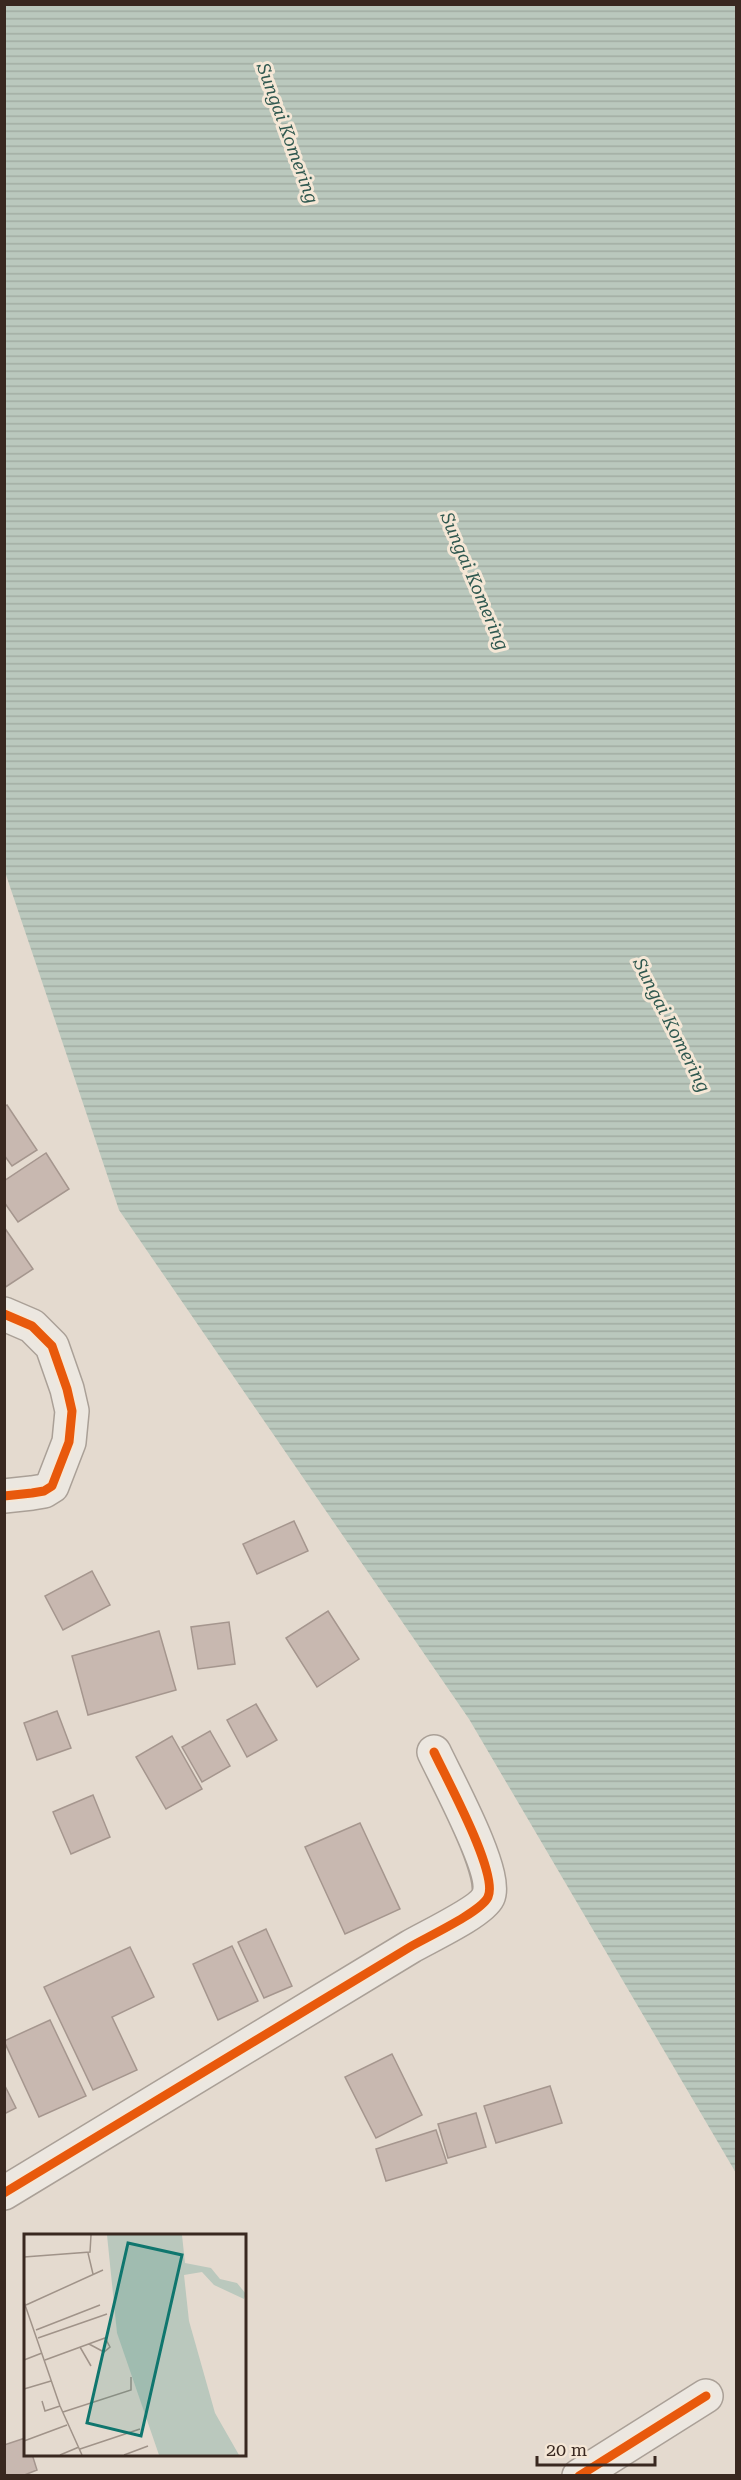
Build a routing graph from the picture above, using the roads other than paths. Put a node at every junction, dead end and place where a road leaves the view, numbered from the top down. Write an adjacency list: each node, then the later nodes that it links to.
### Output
1 (4, 1314): 2 (street)
2 (4, 1496)
3 (434, 1752): 4 (street)
4 (4, 2193)
5 (706, 2396): 6 (street)
6 (579, 2475)

